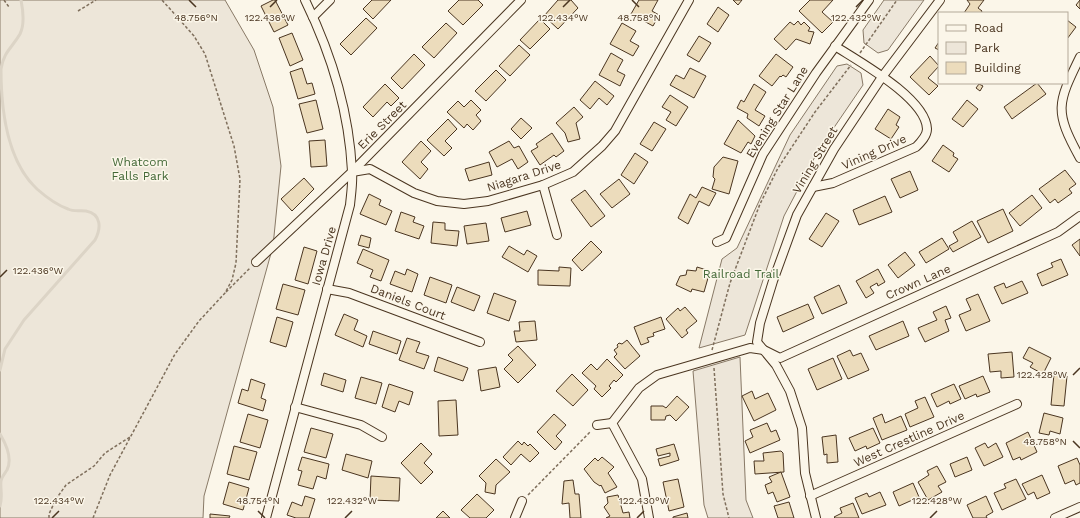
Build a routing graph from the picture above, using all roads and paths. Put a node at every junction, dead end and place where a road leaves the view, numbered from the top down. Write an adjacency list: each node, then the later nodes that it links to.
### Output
1 (4, 0): 11 (path)
2 (96, 0): 12 (path)
3 (162, 0): 29 (path)
4 (305, 0): 13 (street, Iowa Drive)
5 (330, 0): 13 (street)
6 (521, 0): 21 (street, Erie Street)
7 (690, 0): 22 (street, Niagara Drive)
8 (869, 0): 14 (street, Evening Star Lane)
9 (897, 0): 16 (path)
10 (940, 0): 17 (street, Vining Street)
11 (8, 7)
12 (78, 11)
13 (313, 17): 21 (street, Iowa Drive)
14 (834, 46): 16 (street, Vining Drive); 26 (street, Evening Star Lane)
15 (1080, 56): 18 (street)
16 (855, 59): 17 (street, Vining Drive); 32 (path)
17 (882, 77): 23 (street, Vining Street); 23 (street, Vining Drive)
18 (1068, 83)
19 (1067, 84): 20 (street)
20 (1080, 158)
21 (352, 172): 22 (street, Niagara Drive); 27 (street, Erie Street); 28 (street, Iowa Drive)
22 (543, 185): 25 (street)
23 (813, 187): 31 (street, Vining Street)
24 (1080, 216): 31 (street, Crown Lane)
25 (557, 234)
26 (717, 242)
27 (256, 262): 29 (path)
28 (327, 289): 30 (street, Daniels Court); 34 (street, Iowa Drive)
29 (225, 293): 37 (path)
30 (480, 342)
31 (764, 350): 32 (street); 39 (street)
32 (713, 359): 35 (street); 47 (path)
33 (1017, 404): 39 (street, West Crestline Drive)
34 (295, 407): 38 (street); 44 (street, Iowa Drive)
35 (612, 423): 36 (street); 46 (street)
36 (597, 425): 40 (path)
37 (130, 437): 42 (path); 43 (path)
38 (382, 437)
39 (810, 496): 48 (street)
40 (522, 501): 45 (street)
41 (1080, 507): 49 (street)
42 (49, 518)
43 (93, 518)
44 (266, 518)
45 (515, 518)
46 (649, 518)
47 (729, 518)
48 (816, 518)
49 (1055, 518)

